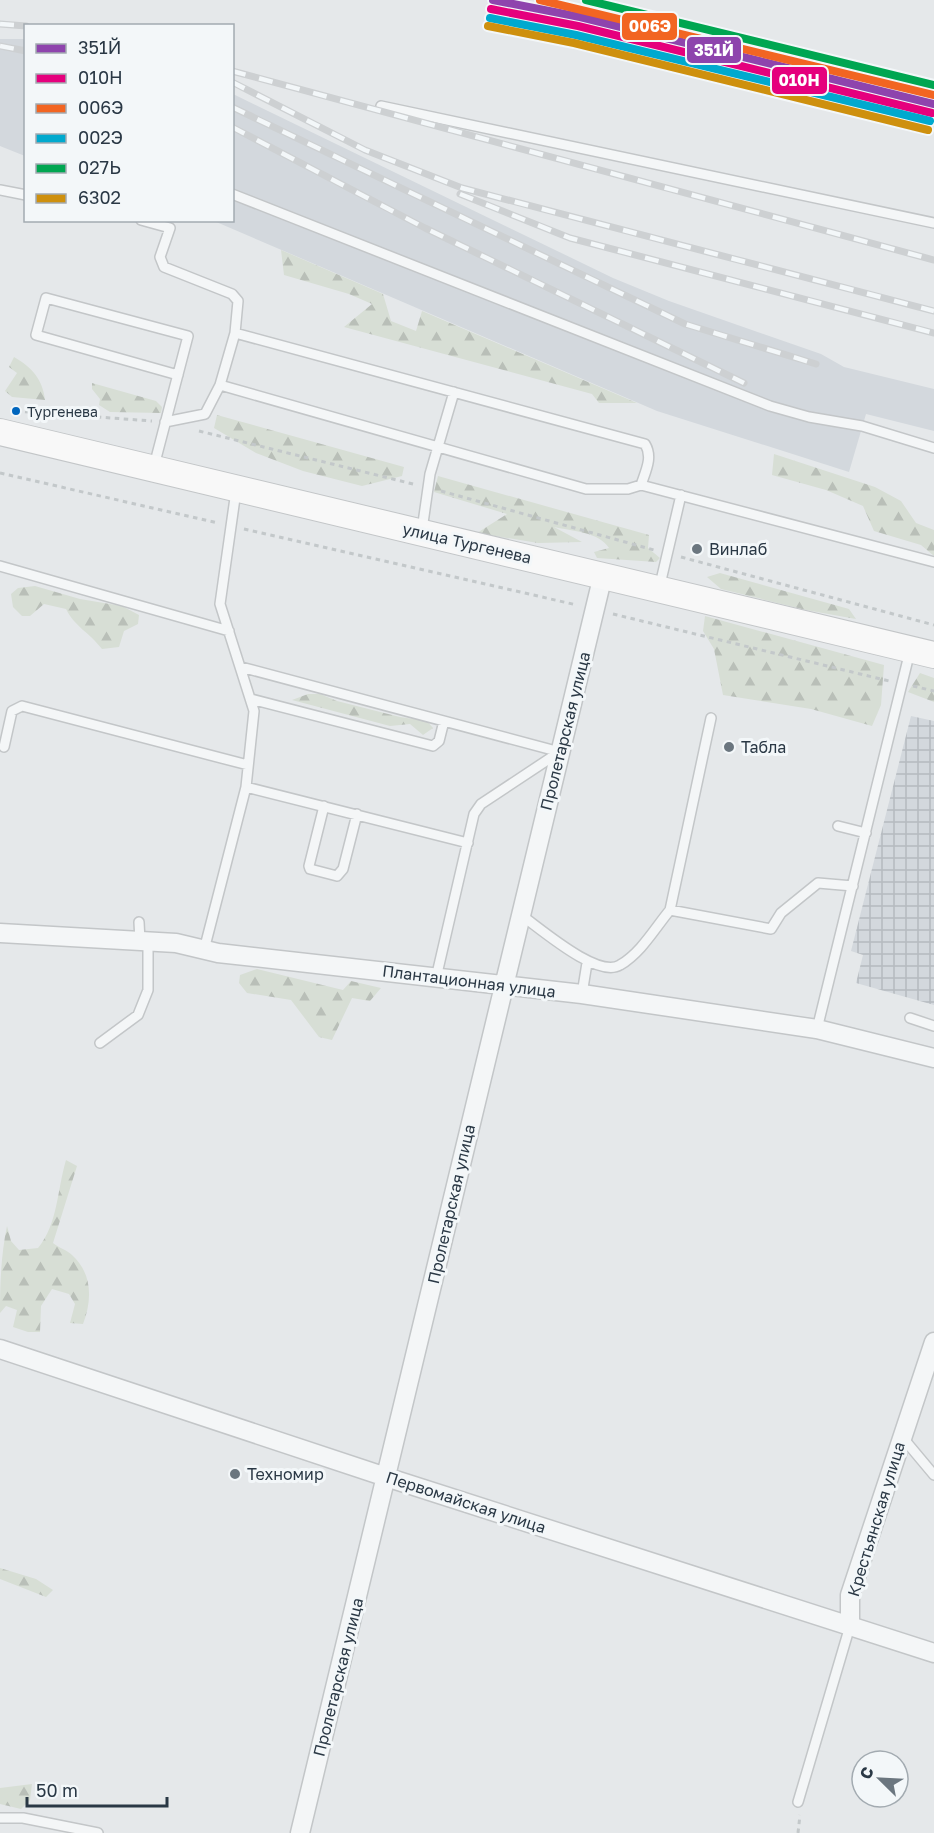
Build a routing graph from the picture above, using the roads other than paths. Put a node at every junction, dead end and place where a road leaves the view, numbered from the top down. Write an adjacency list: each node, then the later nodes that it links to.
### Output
1 (381, 106): 6 (lane)
2 (0, 190): 3 (lane)
3 (24, 195)
4 (234, 195): 14 (lane)
5 (148, 222): 7 (lane)
6 (934, 223)
7 (235, 333): 9 (lane); 10 (lane)
8 (178, 375): 8 (lane); 11 (lane)
9 (220, 385): 11 (lane); 13 (lane)
10 (454, 392): 13 (lane); 16 (lane)
11 (165, 422): 15 (lane)
12 (0, 432): 15 (main road, улица Тургенева)
13 (438, 447): 16 (lane); 19 (lane)
14 (934, 448)
15 (154, 469): 17 (main road, улица Тургенева)
16 (641, 485): 18 (lane)
17 (237, 488): 19 (main road, улица Тургенева); 24 (lane)
18 (681, 495): 20 (lane); 23 (lane)
19 (422, 532): 22 (main road, улица Тургенева)
20 (934, 562)
21 (0, 566): 24 (lane)
22 (603, 575): 23 (main road, улица Тургенева); 31 (street, Пролетарская улица)
23 (659, 589): 25 (main road, улица Тургенева)
24 (229, 631): 26 (lane)
25 (922, 652): 37 (lane)
26 (241, 667): 27 (lane); 29 (lane)
27 (250, 699): 29 (lane); 32 (lane)
28 (711, 718): 40 (lane)
29 (444, 721): 31 (lane)
30 (4, 747): 32 (lane)
31 (560, 752): 38 (lane); 41 (street, Пролетарская улица)
32 (248, 765): 33 (lane)
33 (246, 787): 34 (lane); 45 (lane)
34 (324, 806): 35 (lane); 35 (lane)
35 (357, 814): 38 (lane)
36 (838, 826): 37 (lane)
37 (866, 833): 39 (lane)
38 (468, 843): 47 (lane)
39 (853, 886): 40 (lane); 52 (lane)
40 (670, 910): 46 (lane)
41 (519, 915): 46 (lane); 48 (street, Пролетарская улица)
42 (139, 922): 44 (lane)
43 (0, 933): 44 (street, Плантационная улица)
44 (144, 942): 45 (street, Плантационная улица); 53 (lane)
45 (204, 950): 47 (street, Плантационная улица)
46 (587, 963): 49 (lane)
47 (436, 978): 48 (street, Плантационная улица)
48 (502, 985): 49 (street, Плантационная улица); 59 (street, Пролетарская улица)
49 (582, 994): 52 (street, Плантационная улица)
50 (910, 1018): 51 (lane)
51 (934, 1026)
52 (818, 1029): 54 (street, Плантационная улица)
53 (100, 1043)
54 (934, 1058)
55 (934, 1342): 57 (street, Крестьянская улица)
56 (0, 1348): 59 (street, Первомайская улица)
57 (902, 1436): 58 (lane); 60 (street, Крестьянская улица)
58 (934, 1475)
59 (387, 1477): 60 (street, Первомайская улица); 65 (street, Пролетарская улица)
60 (850, 1626): 61 (street, Первомайская улица); 62 (lane, Крестьянская улица)
61 (934, 1653)
62 (798, 1802)
63 (0, 1818): 64 (lane)
64 (98, 1833)
65 (300, 1833)

